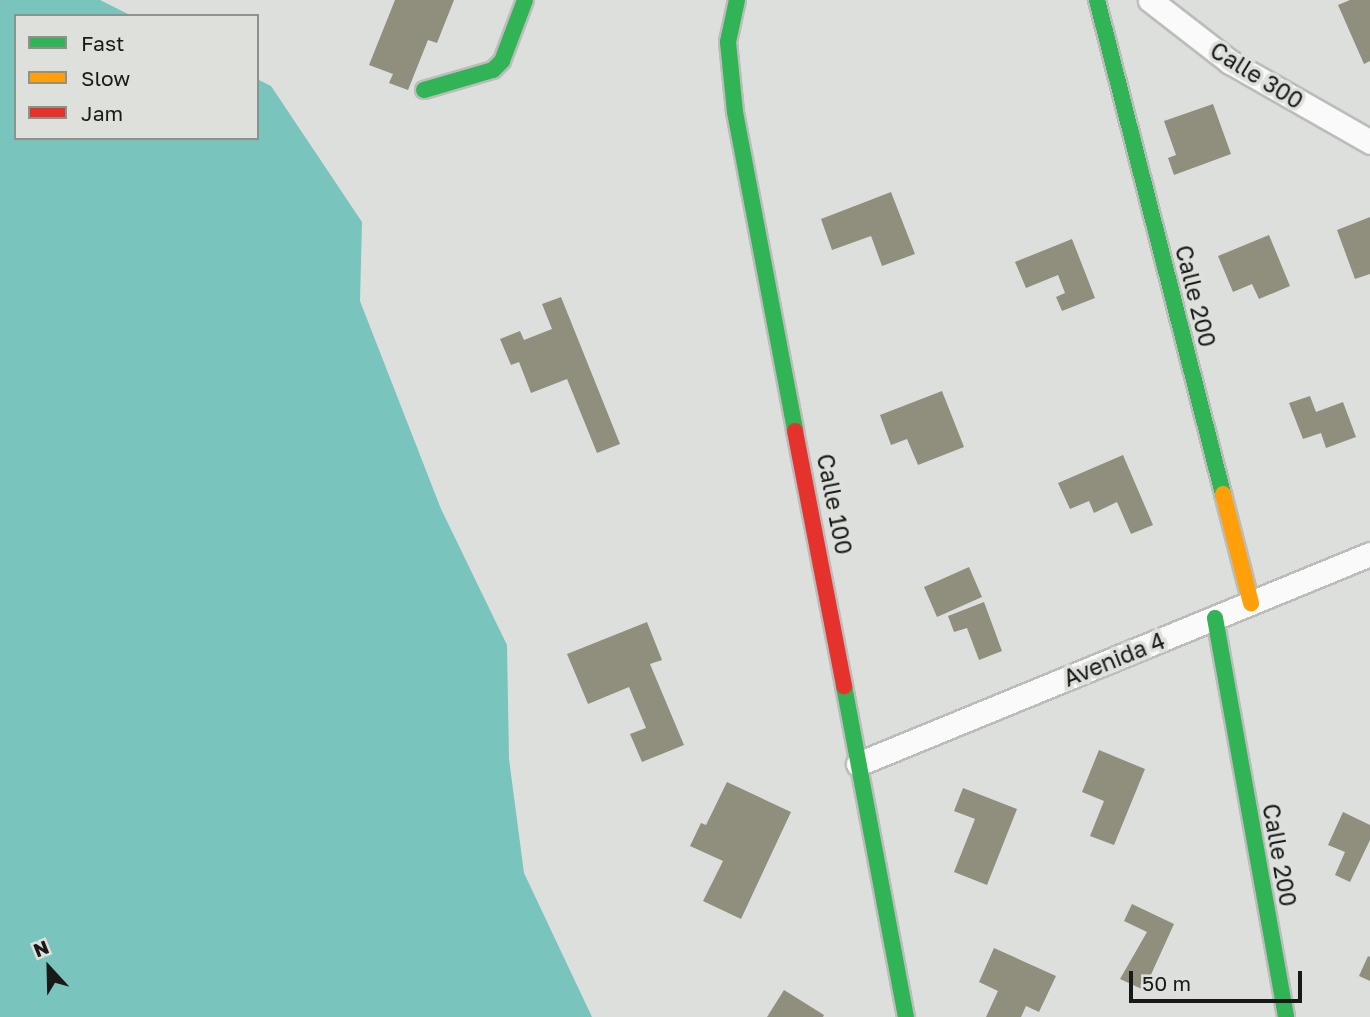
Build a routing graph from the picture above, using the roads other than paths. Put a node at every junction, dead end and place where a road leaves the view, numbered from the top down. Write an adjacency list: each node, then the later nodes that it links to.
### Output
1 (525, 0): 5 (street)
2 (737, 0): 10 (street, Calle 100)
3 (1097, 0): 8 (street, Calle 200)
4 (1150, 0): 6 (street, Calle 300)
5 (424, 90)
6 (1370, 142)
7 (1370, 554): 8 (street, Avenida 4)
8 (1251, 603): 9 (street, Avenida 4)
9 (1215, 618): 10 (street, Avenida 4); 12 (street, Calle 200)
10 (858, 764): 11 (street, Calle 100)
11 (906, 1017)
12 (1286, 1017)

